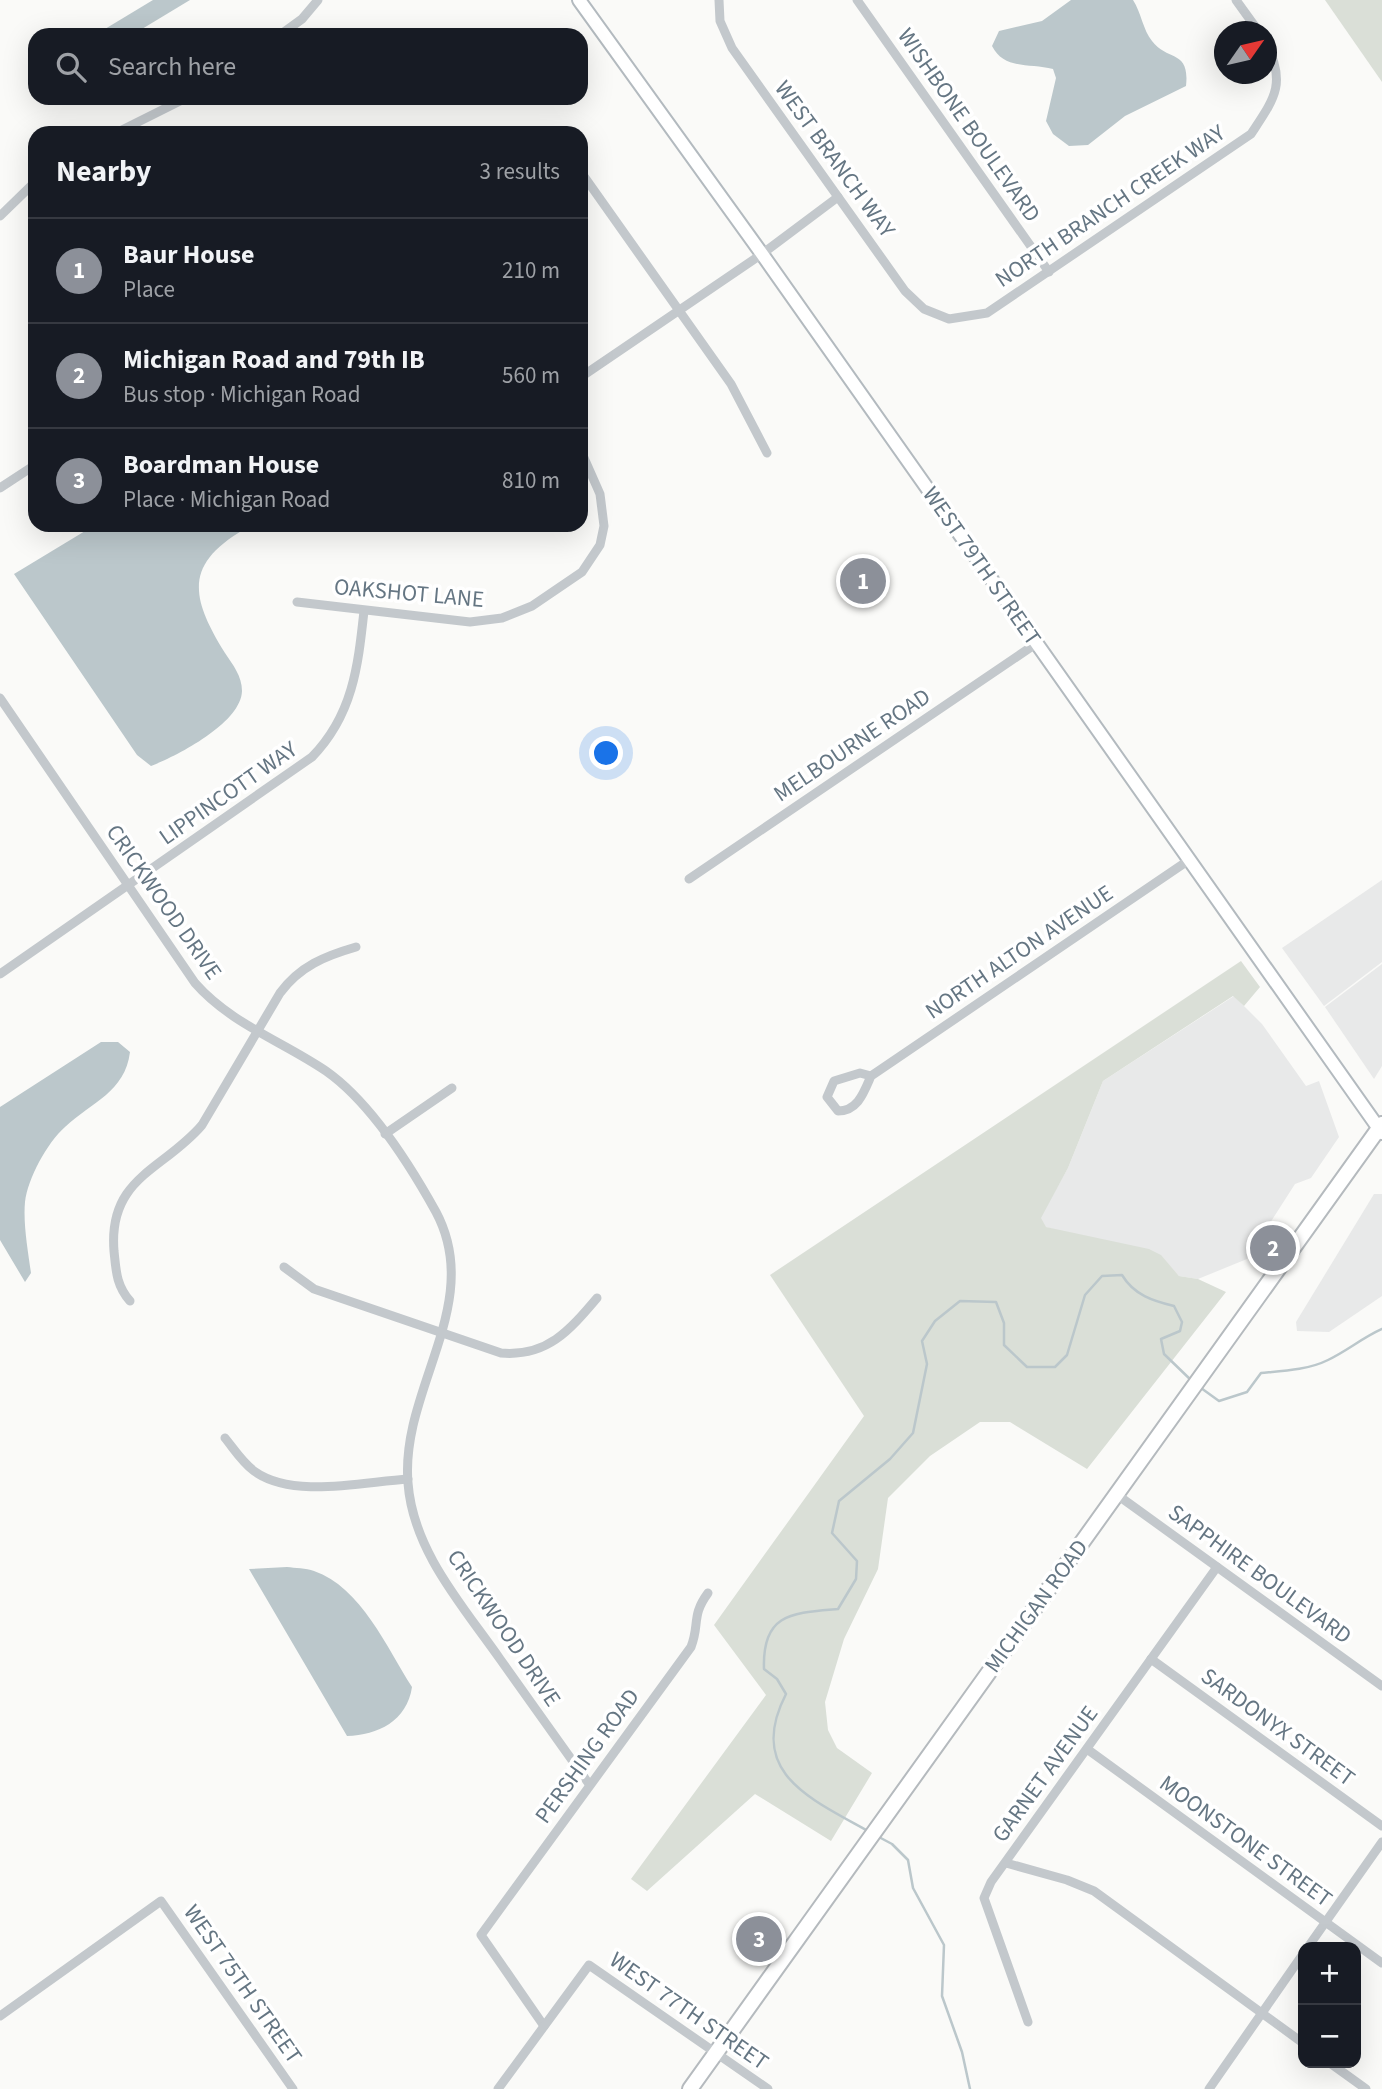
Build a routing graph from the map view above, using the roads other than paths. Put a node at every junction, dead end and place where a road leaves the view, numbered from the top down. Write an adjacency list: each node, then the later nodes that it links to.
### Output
1 (317, 0): 7 (street)
2 (579, 0): 15 (main road, WEST 79TH STREET)
3 (719, 0): 13 (street, WEST BRANCH WAY)
4 (857, 0): 16 (street, WISHBONE BOULEVARD)
5 (1236, 0): 6 (street)
6 (1251, 21)
7 (290, 28)
8 (1276, 84): 16 (street, NORTH BRANCH CREEK WAY)
9 (172, 105): 10 (street)
10 (130, 126)
11 (588, 182): 17 (street)
12 (28, 189): 14 (street)
13 (838, 197): 15 (street); 18 (street, WEST BRANCH WAY)
14 (0, 216)
15 (762, 254): 17 (street); 26 (main road, WEST 79TH STREET)
16 (1049, 272): 18 (street, NORTH BRANCH CREEK WAY)
17 (679, 310): 19 (street); 20 (street)
18 (949, 319)
19 (588, 372)
20 (767, 453)
21 (588, 465): 25 (street, OAKSHOT LANE)
22 (28, 470): 23 (street)
23 (0, 488)
24 (297, 602): 25 (street, OAKSHOT LANE)
25 (364, 611): 30 (street, LIPPINCOTT WAY)
26 (1037, 643): 28 (main road, WEST 79TH STREET); 29 (street, MELBOURNE ROAD)
27 (0, 698): 30 (street, CRICKWOOD DRIVE)
28 (1189, 860): 34 (street, NORTH ALTON AVENUE); 36 (main road, WEST 79TH STREET)
29 (689, 879)
30 (128, 886): 32 (street, LIPPINCOTT WAY); 33 (street, CRICKWOOD DRIVE)
31 (356, 947): 33 (street)
32 (0, 974)
33 (257, 1031): 37 (street, CRICKWOOD DRIVE); 40 (street)
34 (871, 1076): 34 (street, NORTH ALTON AVENUE)
35 (452, 1088): 37 (street)
36 (1381, 1129): 44 (main road, MICHIGAN ROAD)
37 (385, 1134): 41 (street, CRICKWOOD DRIVE)
38 (284, 1267): 41 (street)
39 (597, 1298): 41 (street)
40 (130, 1301)
41 (443, 1333): 43 (street, CRICKWOOD DRIVE)
42 (225, 1438): 43 (street)
43 (408, 1479): 50 (street, CRICKWOOD DRIVE)
44 (1116, 1494): 45 (street, SAPPHIRE BOULEVARD); 63 (main road, MICHIGAN ROAD)
45 (1217, 1567): 47 (street, GARNET AVENUE); 48 (street, SAPPHIRE BOULEVARD)
46 (708, 1593): 50 (street, PERSHING ROAD)
47 (1151, 1659): 49 (street, GARNET AVENUE); 51 (street, SARDONYX STREET)
48 (1382, 1686)
49 (1087, 1749): 53 (street, GARNET AVENUE); 54 (street, MOONSTONE STREET)
50 (589, 1784): 61 (street, PERSHING ROAD)
51 (1382, 1826)
52 (1382, 1842): 54 (street)
53 (1006, 1863): 58 (street); 60 (street, GARNET AVENUE)
54 (1325, 1922): 55 (street); 57 (street, MOONSTONE STREET)
55 (1311, 1942)
56 (1298, 1962): 58 (street)
57 (1382, 1963)
58 (1263, 2014): 62 (street); 70 (street)
59 (0, 2016): 66 (street, WEST 75TH STREET)
60 (1028, 2022)
61 (544, 2026): 63 (street, WEST 77TH STREET); 65 (street)
62 (1298, 2039)
63 (716, 2053): 68 (main road, MICHIGAN ROAD); 69 (street, WEST 77TH STREET)
64 (1337, 2068): 71 (street)
65 (501, 2085): 67 (street)
66 (293, 2089)
67 (514, 2089)
68 (690, 2089)
69 (768, 2089)
70 (1209, 2089)
71 (1366, 2089)

